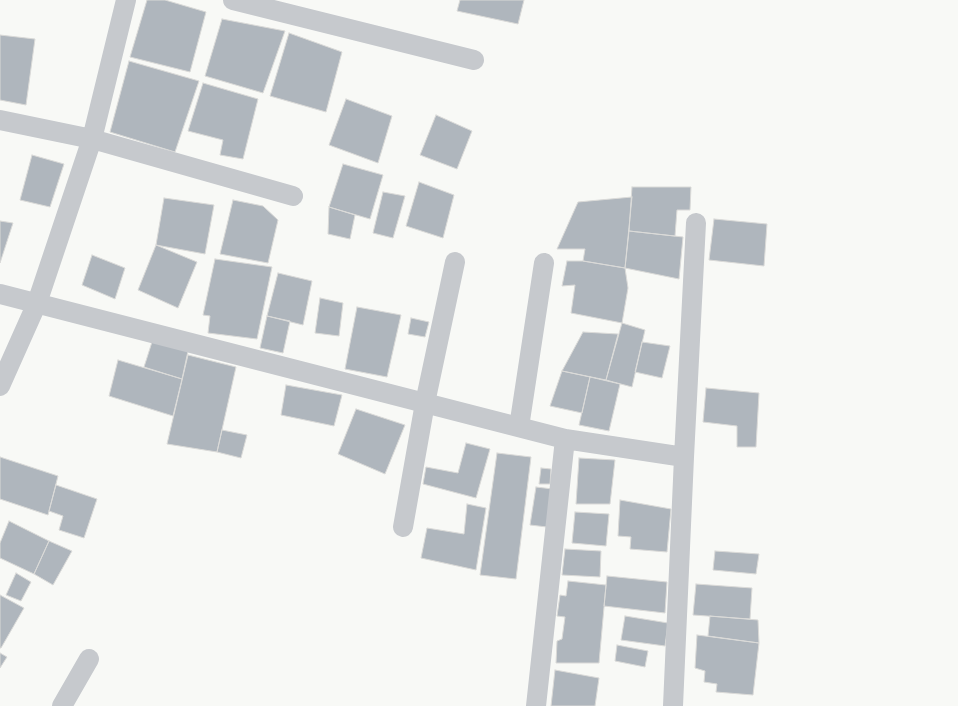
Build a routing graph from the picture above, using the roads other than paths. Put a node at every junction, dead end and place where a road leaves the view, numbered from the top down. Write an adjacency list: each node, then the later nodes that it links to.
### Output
1 (126, 0): 5 (street)
2 (233, 0): 3 (street)
3 (474, 60)
4 (0, 120): 5 (street)
5 (92, 138): 6 (street); 11 (street)
6 (293, 196)
7 (696, 223): 16 (street)
8 (455, 262): 13 (street)
9 (544, 263): 14 (street)
10 (0, 294): 11 (street)
11 (37, 303): 12 (street); 13 (street)
12 (0, 386)
13 (425, 403): 14 (street); 17 (street)
14 (519, 427): 15 (street)
15 (565, 439): 16 (street); 20 (street)
16 (684, 457): 21 (street)
17 (403, 527)
18 (89, 659): 19 (street)
19 (62, 706)
20 (536, 706)
21 (673, 706)

